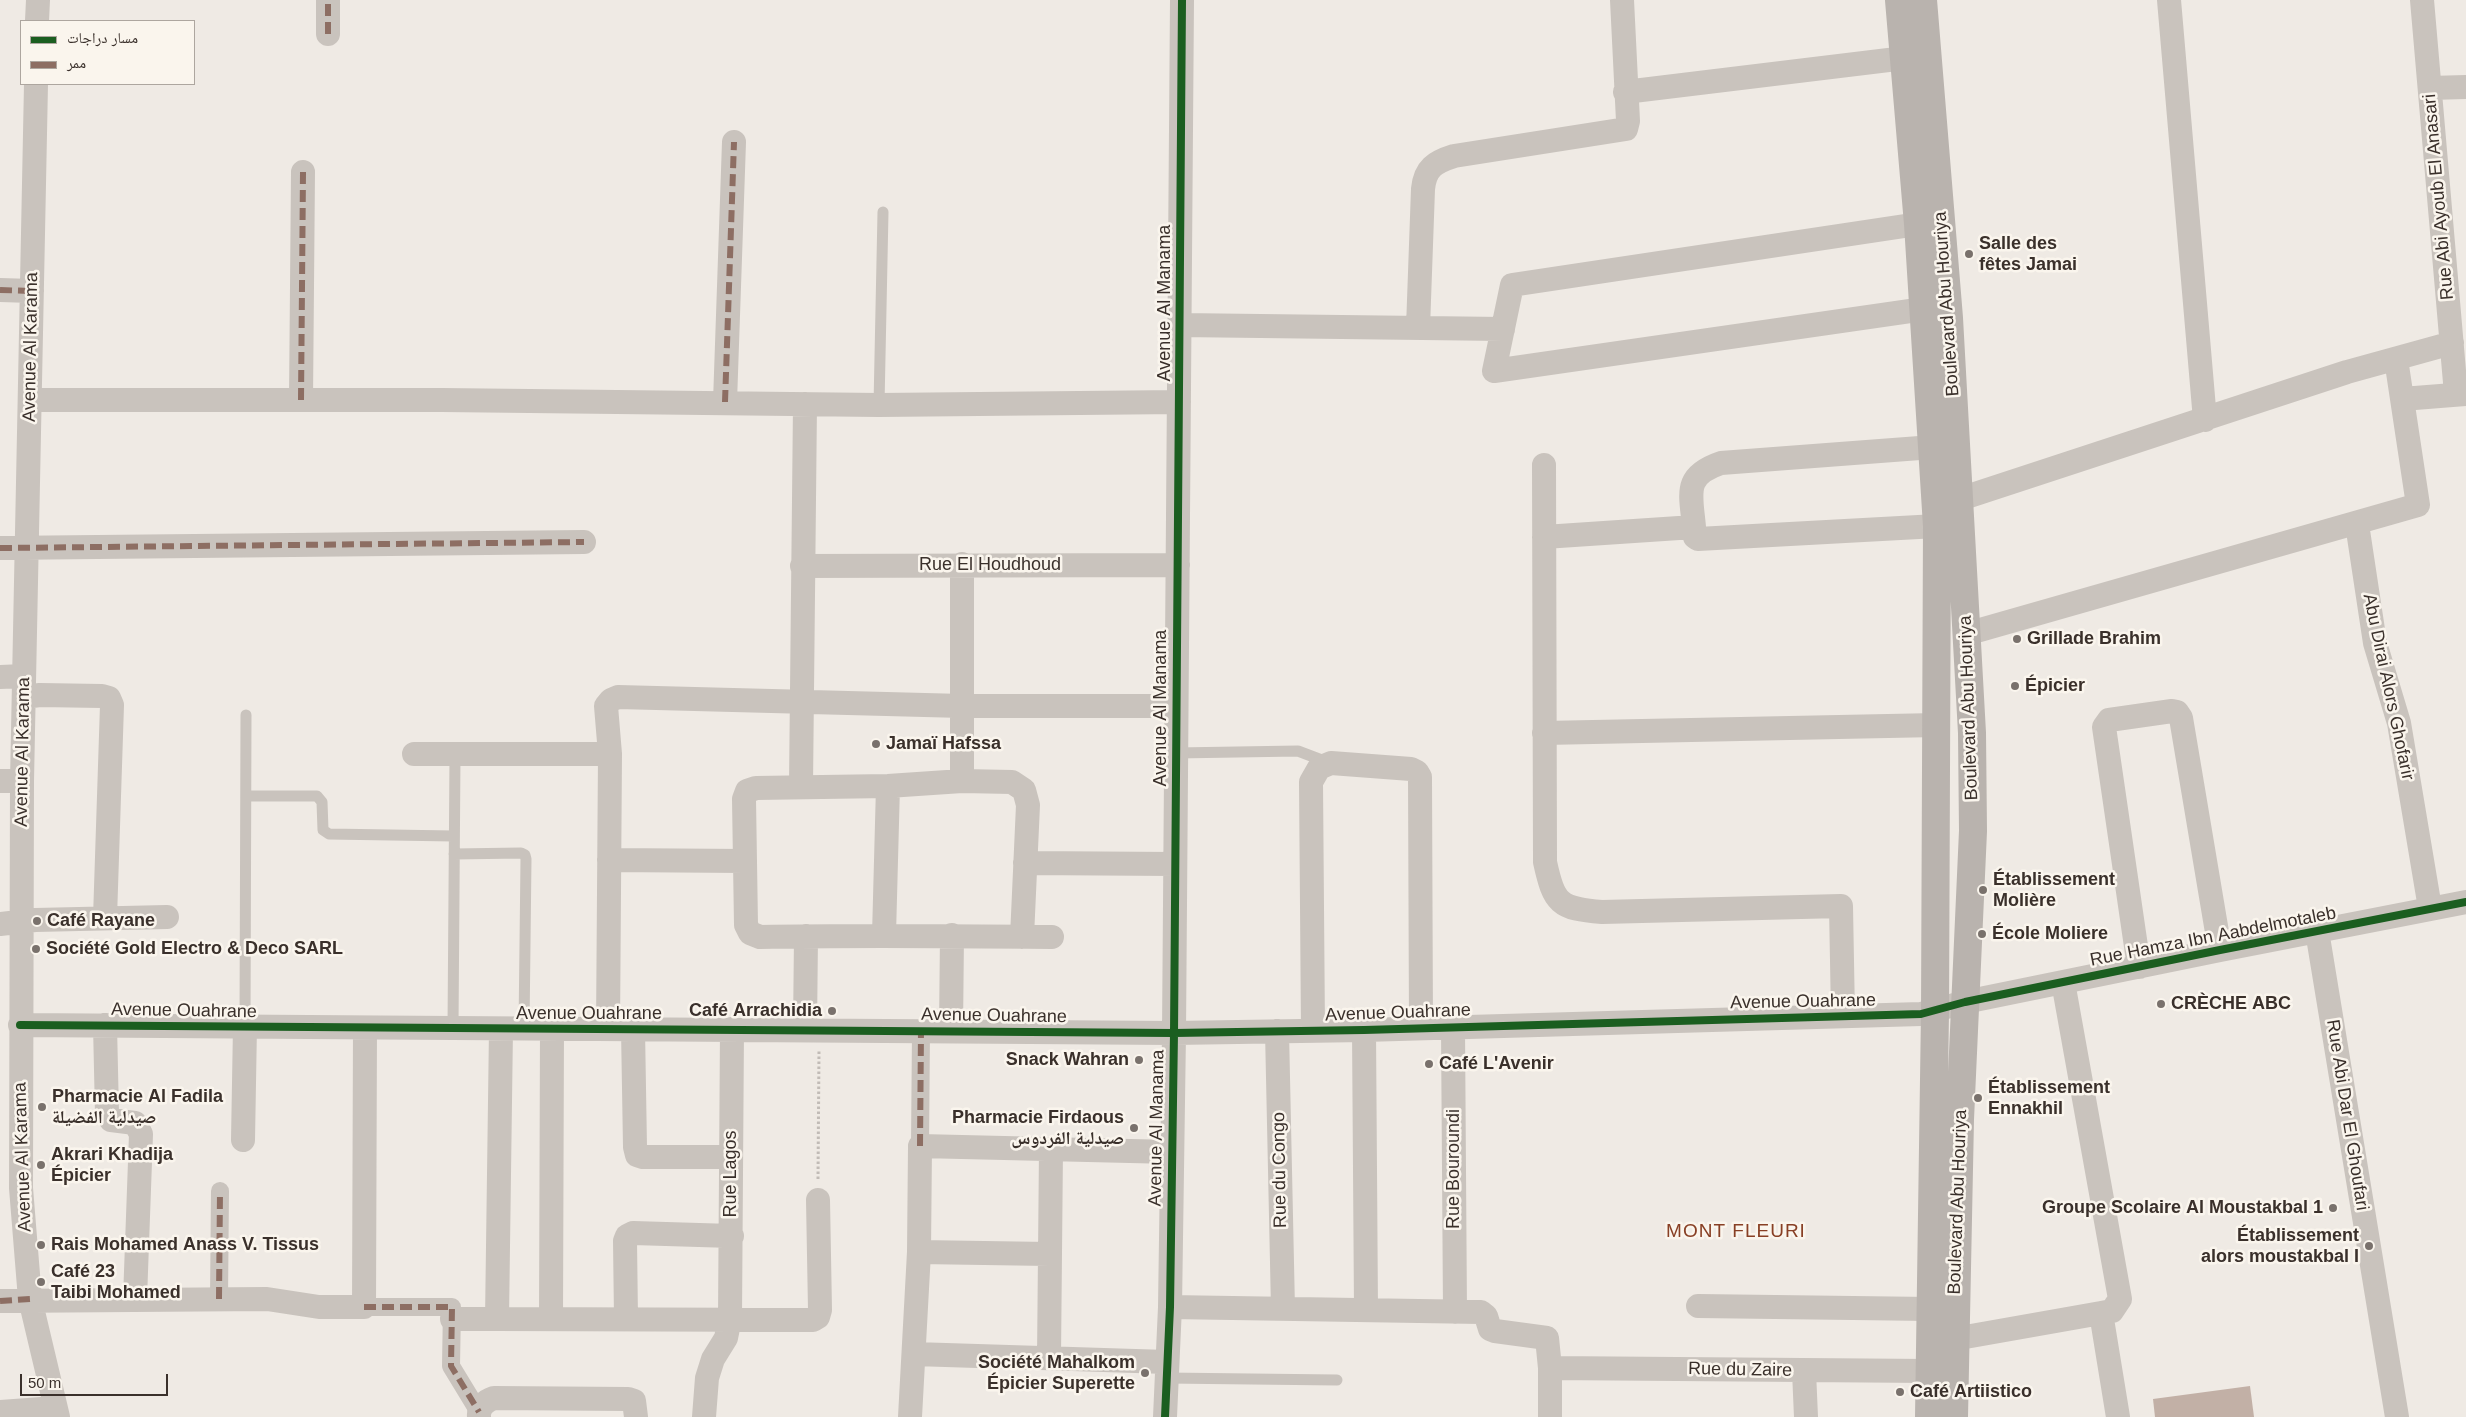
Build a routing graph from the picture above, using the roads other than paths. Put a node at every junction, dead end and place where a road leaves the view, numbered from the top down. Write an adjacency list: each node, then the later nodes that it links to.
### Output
1 (38, 0): 9 (street)
2 (328, 0): 10 (street)
3 (1182, 0): 23 (street, Avenue Al Manama)
4 (1622, 0): 15 (street)
5 (1900, 0): 11 (main road, Boulevard Abu Houriya)
6 (1922, 0): 39 (main road, Boulevard Abu Houriya)
7 (2169, 0): 36 (street)
8 (2422, 0): 14 (street, Rue Abi Ayoub El Anasari)
9 (37, 20)
10 (328, 34)
11 (1905, 58): 15 (street); 19 (main road, Boulevard Abu Houriya)
12 (36, 85): 21 (street, Avenue Al Karama)
13 (2466, 86): 14 (street)
14 (2430, 88): 26 (street, Rue Abi Ayoub El Anasari)
15 (1625, 92): 24 (street)
16 (734, 142): 32 (street)
17 (303, 172): 31 (street)
18 (883, 212): 35 (lane)
19 (1918, 224): 22 (main road, Boulevard Abu Houriya); 25 (street)
20 (0, 290): 21 (street)
21 (32, 291): 30 (street, Avenue Al Karama)
22 (1924, 309): 25 (street); 37 (main road, Boulevard Abu Houriya)
23 (1180, 325): 24 (street); 33 (street, Avenue Al Manama)
24 (1418, 328): 25 (street)
25 (1503, 329)
26 (2452, 343): 27 (street); 28 (street, Rue Abi Ayoub El Anasari)
27 (2396, 359): 29 (street); 36 (street)
28 (2461, 394): 29 (street)
29 (2402, 399): 40 (street)
30 (31, 400): 31 (street); 46 (street, Avenue Al Karama)
31 (301, 400): 32 (street)
32 (726, 402): 34 (street)
33 (1179, 402): 35 (street); 48 (street, Avenue Al Manama)
34 (805, 404): 35 (street); 49 (street)
35 (879, 405)
36 (2205, 420): 39 (street)
37 (1933, 447): 41 (main road, Boulevard Abu Houriya); 42 (street)
38 (1544, 465): 43 (street)
39 (1960, 499): 50 (main road, Boulevard Abu Houriya)
40 (2357, 524): 50 (street); 76 (street, Abu Dirai Alors Ghofarir)
41 (1937, 526): 42 (street); 57 (main road, Boulevard Abu Houriya)
42 (1694, 527): 43 (street)
43 (1544, 537): 58 (street)
44 (584, 542): 46 (street)
45 (0, 548): 46 (street)
46 (27, 548): 52 (street, Avenue Al Karama)
47 (962, 564): 48 (street, Rue El Houdhoud); 49 (street, Rue El Houdhoud); 54 (street)
48 (1178, 565): 55 (street, Avenue Al Manama)
49 (802, 566): 53 (street)
50 (1966, 634): 89 (main road, Boulevard Abu Houriya)
51 (0, 677): 52 (street)
52 (24, 687): 65 (street, Avenue Al Karama); 77 (street)
53 (801, 702): 54 (street); 61 (street); 66 (street)
54 (963, 706): 55 (street); 64 (street)
55 (1176, 706): 59 (street, Avenue Al Manama)
56 (246, 715): 68 (lane)
57 (1937, 725): 58 (street); 90 (main road, Boulevard Abu Houriya)
58 (1544, 733): 91 (street)
59 (1176, 753): 63 (lane); 74 (street, Avenue Al Manama)
60 (414, 754): 62 (street)
61 (610, 754): 62 (street); 71 (street)
62 (455, 755): 69 (lane)
63 (1332, 763): 102 (street); 108 (street)
64 (962, 780): 67 (street); 73 (street)
65 (11, 781): 79 (street, Avenue Al Karama)
66 (801, 786): 67 (street); 72 (street)
67 (888, 786): 81 (street)
68 (246, 796): 69 (lane); 94 (lane)
69 (453, 836): 70 (lane)
70 (454, 854): 97 (lane); 98 (lane)
71 (609, 860): 72 (street); 100 (street)
72 (745, 861): 83 (street)
73 (1025, 862): 74 (street); 84 (street)
74 (1175, 864): 111 (street, Avenue Al Manama)
75 (2466, 902): 76 (street, Rue Hamza Ibn Aabdelmotaleb)
76 (2430, 908): 80 (street, Rue Hamza Ibn Aabdelmotaleb)
77 (105, 918): 78 (street); 79 (street)
78 (167, 918)
79 (10, 923): 92 (street, Avenue Al Karama)
80 (2317, 931): 86 (street, Rue Hamza Ibn Aabdelmotaleb); 161 (street, Rue Abi Dar El Ghoufari)
81 (884, 935): 82 (street); 83 (street)
82 (952, 935): 84 (street); 107 (street)
83 (806, 936): 105 (street)
84 (1022, 937): 85 (street)
85 (1052, 937)
86 (2220, 950): 87 (street, Rue Hamza Ibn Aabdelmotaleb); 87 (street)
87 (2139, 967): 88 (street, Rue Hamza Ibn Aabdelmotaleb)
88 (2063, 982): 89 (street, Rue Hamza Ibn Aabdelmotaleb); 135 (street)
89 (1965, 1002): 90 (street, Avenue Ouahrane); 113 (main road, Boulevard Abu Houriya)
90 (1935, 1012): 91 (street, Avenue Ouahrane); 113 (main road, Boulevard Abu Houriya)
91 (1843, 1016): 95 (street, Avenue Ouahrane)
92 (20, 1025): 93 (street, Avenue Ouahrane); 112 (street, Avenue Al Karama)
93 (105, 1025): 94 (street, Avenue Ouahrane); 125 (street)
94 (245, 1026): 96 (street, Avenue Ouahrane); 114 (street)
95 (1454, 1027): 102 (street, Avenue Ouahrane); 134 (street, Rue Bouroundi)
96 (365, 1028): 97 (street, Avenue Ouahrane); 129 (street)
97 (453, 1028): 103 (street, Avenue Ouahrane)
98 (524, 1028): 99 (street, Avenue Ouahrane); 103 (street, Avenue Ouahrane)
99 (552, 1028): 100 (street, Avenue Ouahrane); 140 (street)
100 (608, 1028): 101 (street, Avenue Ouahrane)
101 (633, 1028): 104 (street, Avenue Ouahrane); 118 (street)
102 (1422, 1028): 109 (street, Avenue Ouahrane)
103 (501, 1029): 139 (street)
104 (732, 1029): 105 (street, Avenue Ouahrane); 118 (street, Rue Lagos)
105 (812, 1029): 106 (street, Avenue Ouahrane)
106 (921, 1030): 107 (street, Avenue Ouahrane); 115 (street)
107 (951, 1030): 111 (street, Avenue Ouahrane)
108 (1313, 1030): 109 (street, Avenue Ouahrane); 110 (street, Avenue Ouahrane)
109 (1364, 1030): 133 (street)
110 (1277, 1031): 111 (street, Avenue Ouahrane); 131 (street, Rue du Congo)
111 (1174, 1032): 117 (street, Avenue Al Manama)
112 (10, 1112): 124 (street, Avenue Al Karama)
113 (1947, 1119): 132 (main road, Boulevard Abu Houriya); 141 (main road, Boulevard Abu Houriya)
114 (243, 1140)
115 (920, 1146): 116 (street); 122 (street)
116 (1051, 1149): 117 (street); 123 (street)
117 (1172, 1152): 130 (street, Avenue Al Manama)
118 (731, 1157): 121 (street, Rue Lagos)
119 (220, 1191): 126 (street)
120 (818, 1200): 138 (street)
121 (732, 1236): 137 (street); 138 (street, Rue Lagos)
122 (919, 1252): 123 (street); 142 (street)
123 (1049, 1254): 143 (street)
124 (30, 1299): 125 (street); 127 (street); 150 (street, Avenue Al Karama)
125 (135, 1299): 126 (street)
126 (219, 1299): 129 (street)
127 (0, 1301)
128 (1698, 1306): 132 (street)
129 (364, 1307): 136 (street)
130 (1170, 1307): 131 (street); 145 (street, Avenue Al Manama)
131 (1283, 1309): 133 (street)
132 (1930, 1309): 147 (main road, Boulevard Abu Houriya)
133 (1366, 1310): 134 (street)
134 (1455, 1312): 144 (street)
135 (2101, 1313): 141 (street); 160 (street)
136 (452, 1318): 139 (street); 151 (street)
137 (626, 1318): 138 (street); 140 (street)
138 (730, 1318): 153 (street, Rue Lagos)
139 (497, 1319): 140 (street)
140 (551, 1319)
141 (1954, 1339): 159 (main road, Boulevard Abu Houriya)
142 (914, 1354): 143 (street); 154 (street)
143 (1049, 1358): 145 (street)
144 (1550, 1368): 146 (street, Rue du Zaire); 156 (street)
145 (1167, 1370): 148 (lane); 155 (street, Avenue Al Manama)
146 (1804, 1370): 147 (street, Rue du Zaire); 157 (street)
147 (1929, 1371): 158 (main road, Boulevard Abu Houriya)
148 (1337, 1380)
149 (0, 1412): 150 (street)
150 (57, 1412)
151 (479, 1414): 152 (street)
152 (636, 1417)
153 (704, 1417)
154 (910, 1417)
155 (1166, 1417)
156 (1550, 1417)
157 (1806, 1417)
158 (1929, 1417)
159 (1954, 1417)
160 (2118, 1417)
161 (2397, 1417)

